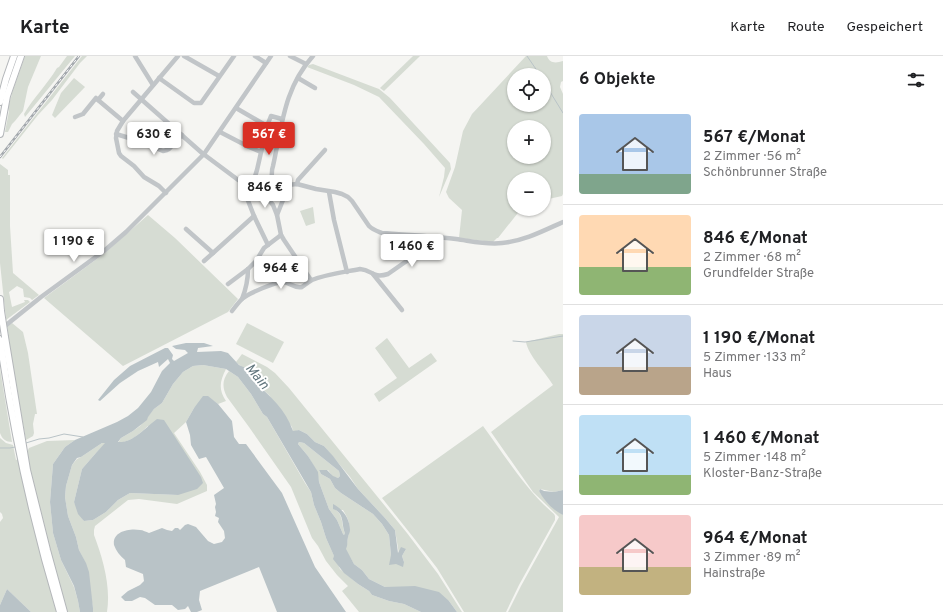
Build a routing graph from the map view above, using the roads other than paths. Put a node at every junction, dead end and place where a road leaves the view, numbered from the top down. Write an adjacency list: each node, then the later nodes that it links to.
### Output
1 (11, 56): 14 (highway)
2 (14, 56): 14 (highway)
3 (21, 56): 31 (highway)
4 (135, 56): 18 (street)
5 (178, 56): 16 (street)
6 (184, 56): 15 (street)
7 (234, 56): 15 (street)
8 (255, 56): 12 (street)
9 (271, 56): 12 (street)
10 (290, 56): 13 (street)
11 (313, 56): 13 (street)
12 (266, 63): 25 (street)
13 (306, 64): 17 (street)
14 (10, 70): 24 (highway)
15 (219, 76): 16 (street)
16 (159, 78): 18 (street)
17 (298, 78): 19 (street); 27 (street)
18 (153, 85): 23 (street)
19 (315, 88)
20 (133, 92): 23 (street)
21 (103, 94): 22 (street)
22 (98, 100): 26 (street); 28 (street)
23 (141, 100): 28 (street); 33 (street)
24 (0, 102)
25 (236, 108): 29 (street); 30 (street)
26 (75, 117)
27 (282, 119): 29 (street); 37 (street)
28 (123, 121): 32 (street)
29 (266, 126): 35 (street)
30 (220, 132): 35 (street); 36 (street)
31 (0, 134)
32 (116, 134): 33 (street); 42 (street)
33 (182, 135): 36 (street)
34 (325, 150): 38 (street)
35 (261, 152): 40 (street)
36 (204, 154): 40 (street); 42 (street)
37 (272, 183): 39 (street); 43 (street)
38 (297, 184): 39 (street); 41 (street)
39 (287, 186): 44 (street)
40 (250, 189): 43 (street); 45 (street)
41 (329, 192): 49 (street); 54 (street)
42 (166, 193): 62 (street)
43 (265, 195): 44 (street)
44 (278, 215): 48 (street)
45 (254, 216): 50 (street); 51 (street)
46 (563, 222): 49 (street)
47 (186, 229): 51 (street)
48 (282, 235): 50 (street); 56 (street)
49 (441, 238): 55 (street)
50 (268, 245): 53 (street)
51 (213, 253): 52 (street)
52 (204, 261)
53 (248, 269): 57 (street); 59 (street)
54 (347, 272): 55 (street); 56 (street)
55 (373, 274): 60 (street)
56 (311, 280): 59 (street)
57 (228, 284)
58 (0, 299): 63 (highway, bridge)
59 (242, 299): 61 (street)
60 (402, 310)
61 (232, 311)
62 (0, 330)
63 (2, 339): 64 (highway)
64 (18, 432): 65 (highway); 66 (highway)
65 (60, 612)
66 (64, 612)

